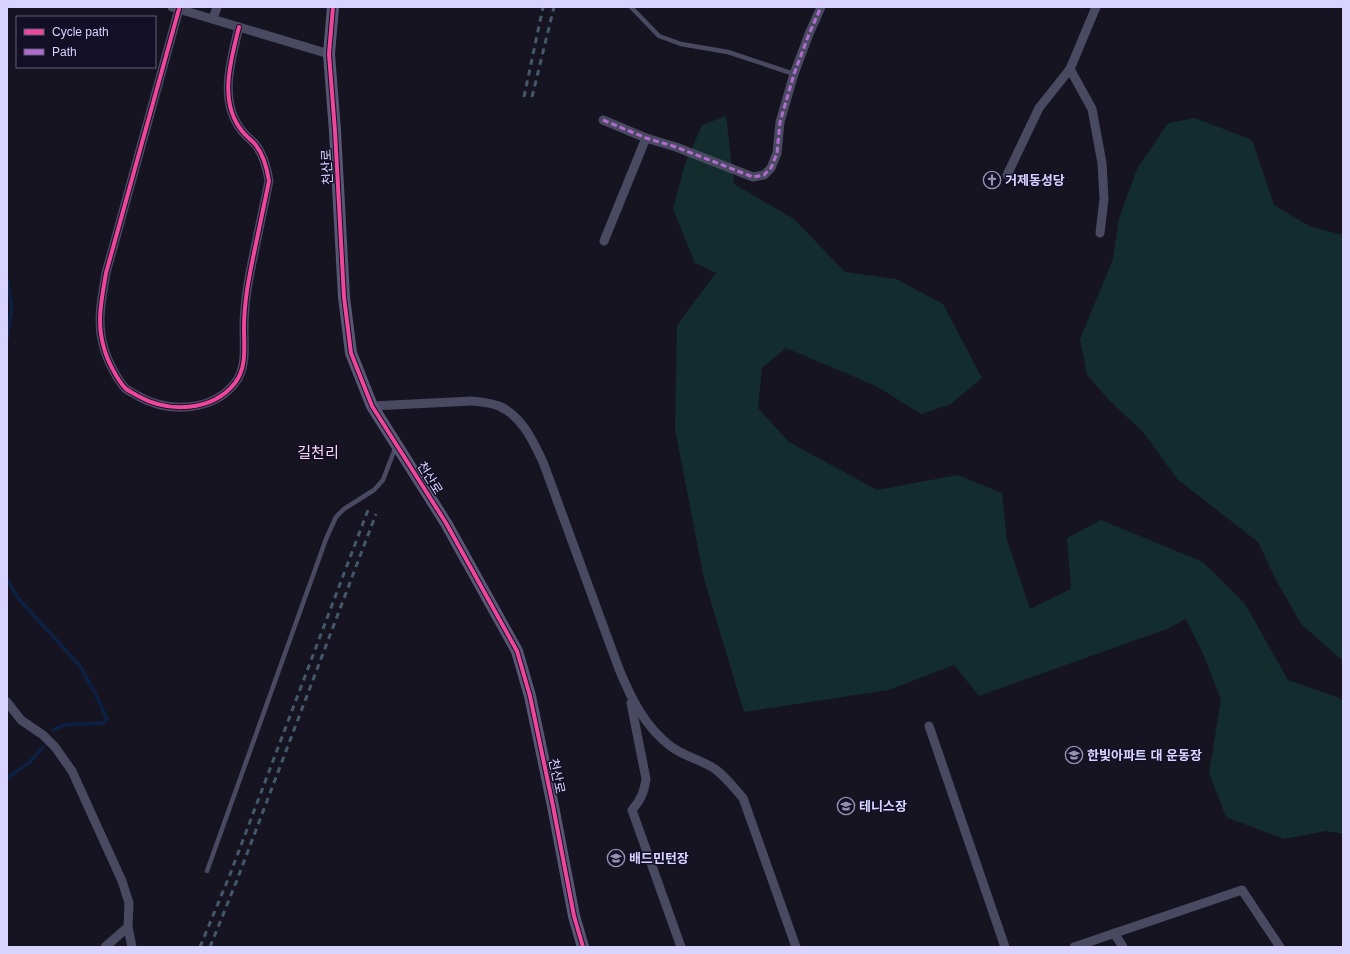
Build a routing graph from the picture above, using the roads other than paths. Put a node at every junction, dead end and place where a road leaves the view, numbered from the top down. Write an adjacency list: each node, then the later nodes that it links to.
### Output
1 (217, 7): 7 (street)
2 (333, 7): 9 (street, 천산로)
3 (631, 7): 11 (lane)
4 (821, 7): 11 (street)
5 (1096, 7): 10 (street)
6 (176, 8): 7 (street); 8 (street)
7 (213, 19): 8 (street)
8 (239, 27): 9 (street)
9 (329, 54): 17 (street, 천산로)
10 (1070, 69): 14 (street); 15 (street)
11 (794, 74): 13 (street)
12 (603, 120): 13 (street)
13 (646, 138): 16 (street)
14 (1007, 175)
15 (1100, 233)
16 (604, 241)
17 (372, 406): 18 (street, 천산로); 19 (street)
18 (397, 445): 22 (lane); 27 (street, 천산로)
19 (629, 694): 28 (street); 29 (street)
20 (7, 702): 23 (street)
21 (929, 726): 30 (street)
22 (207, 871)
23 (128, 927): 25 (street); 26 (street)
24 (1114, 933): 31 (street); 32 (street); 33 (street)
25 (105, 947)
26 (132, 947)
27 (582, 947)
28 (681, 947)
29 (796, 947)
30 (1005, 947)
31 (1074, 947)
32 (1123, 947)
33 (1280, 947)

